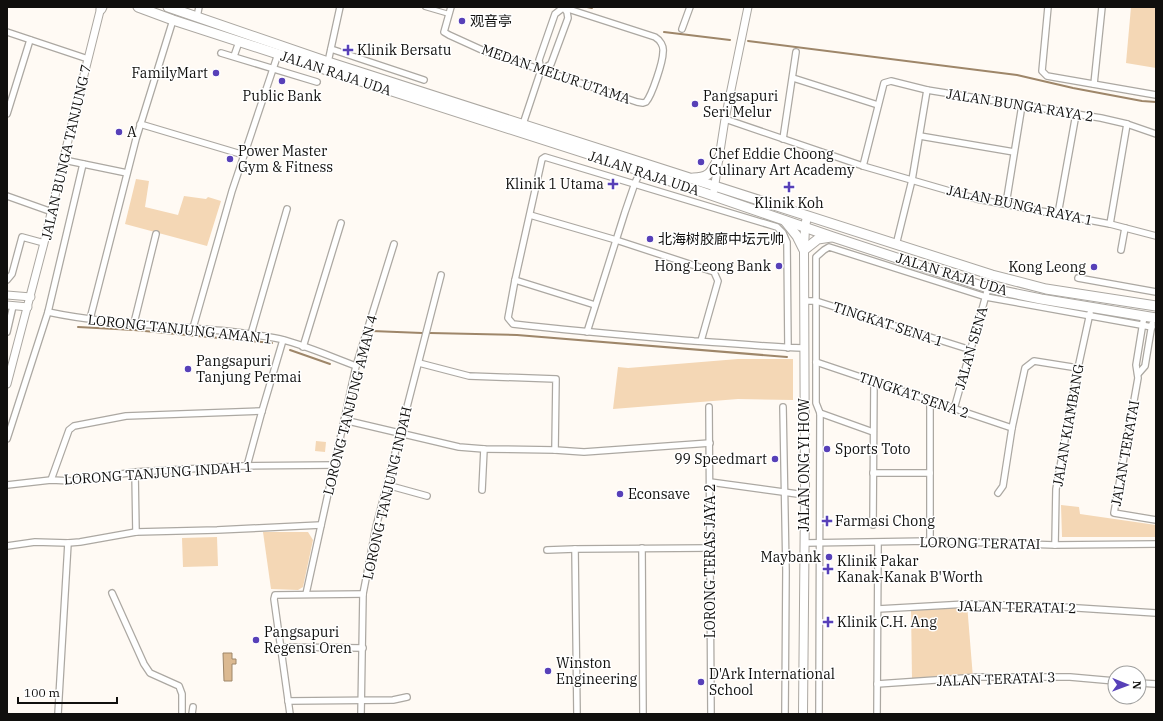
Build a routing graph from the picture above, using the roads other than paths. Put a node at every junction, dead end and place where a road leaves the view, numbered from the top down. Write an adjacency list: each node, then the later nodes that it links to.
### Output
1 (138, 7): 15 (main road, JALAN RAJA UDA)
2 (168, 7): 14 (main road, JALAN RAJA UDA)
3 (199, 7): 14 (street)
4 (340, 7): 20 (street)
5 (425, 7): 13 (street)
6 (451, 7): 13 (street, MEDAN MELUR UTAMA)
7 (563, 7): 28 (street); 28 (street); 28 (street, MEDAN MELUR UTAMA)
8 (690, 7): 16 (street)
9 (748, 7): 39 (street)
10 (1048, 7): 32 (street)
11 (1102, 7): 32 (street)
12 (101, 8): 25 (street, JALAN BUNGA TANJUNG 7)
13 (449, 14): 28 (street, MEDAN MELUR UTAMA)
14 (197, 17): 26 (main road, JALAN RAJA UDA)
15 (173, 20): 19 (main road, JALAN RAJA UDA); 40 (street)
16 (682, 29)
17 (7, 32): 18 (street)
18 (30, 40): 25 (street); 37 (street)
19 (239, 42): 23 (main road, JALAN RAJA UDA); 24 (street)
20 (331, 49): 26 (street); 30 (street)
21 (796, 52): 29 (street)
22 (222, 53): 24 (street)
23 (278, 54): 27 (street); 52 (main road, JALAN RAJA UDA)
24 (234, 56): 27 (street)
25 (88, 59): 49 (street, JALAN BUNGA TANJUNG 7)
26 (328, 62): 41 (main road, JALAN RAJA UDA)
27 (273, 68): 31 (street); 47 (street)
28 (541, 70): 41 (street)
29 (793, 78): 35 (street); 45 (street)
30 (424, 80)
31 (317, 82)
32 (1094, 84): 34 (street)
33 (927, 90): 35 (street, JALAN BUNGA RAYA 2); 36 (street, JALAN BUNGA RAYA 2); 44 (street)
34 (1156, 95)
35 (878, 105): 51 (street)
36 (1022, 105): 38 (street, JALAN BUNGA RAYA 2); 46 (street)
37 (7, 114)
38 (1076, 114): 42 (street, JALAN BUNGA RAYA 2); 62 (street)
39 (725, 120): 45 (street, JALAN BUNGA RAYA 1); 48 (street)
40 (140, 124): 47 (street); 53 (street)
41 (523, 124): 52 (main road, JALAN RAJA UDA)
42 (1127, 124): 43 (street, JALAN BUNGA RAYA 2); 67 (street)
43 (1156, 134)
44 (920, 136): 46 (street); 55 (street)
45 (783, 139): 51 (street, JALAN BUNGA RAYA 1)
46 (1014, 152): 59 (street)
47 (244, 155): 105 (street)
48 (720, 156): 54 (main road); 57 (street)
49 (64, 160): 50 (street); 61 (street, JALAN BUNGA TANJUNG 7)
50 (83, 164): 53 (street); 97 (street)
51 (863, 166): 55 (street, JALAN BUNGA RAYA 1)
52 (642, 167): 54 (main road, JALAN RAJA UDA); 56 (street); 57 (main road, JALAN RAJA UDA)
53 (127, 173): 100 (street)
54 (687, 178): 57 (main road, JALAN RAJA UDA)
55 (912, 180): 59 (street, JALAN BUNGA RAYA 1); 76 (street)
56 (635, 183): 63 (street); 73 (street); 112 (street)
57 (714, 192): 64 (main road, JALAN RAJA UDA); 65 (main road, JALAN RAJA UDA)
58 (7, 196): 61 (street)
59 (1006, 204): 62 (street, JALAN BUNGA RAYA 1)
60 (287, 209): 108 (street)
61 (52, 212): 74 (street, JALAN BUNGA TANJUNG 7)
62 (1058, 214): 67 (street, JALAN BUNGA RAYA 1)
63 (530, 215): 73 (street); 83 (street)
64 (807, 216): 68 (main road, JALAN ONG YI HOW); 76 (main road, JALAN RAJA UDA)
65 (782, 219): 68 (main road, JALAN RAJA UDA); 78 (main road)
66 (341, 223): 111 (street)
67 (1110, 224): 69 (street, JALAN BUNGA RAYA 1)
68 (805, 227): 72 (main road, JALAN RAJA UDA); 78 (main road, JALAN ONG YI HOW)
69 (1125, 228): 71 (street, JALAN BUNGA RAYA 1); 79 (street)
70 (156, 234): 102 (street)
71 (1156, 236)
72 (833, 237): 78 (main road); 84 (main road, JALAN RAJA UDA)
73 (616, 240): 93 (street); 110 (street)
74 (44, 243): 82 (street); 88 (street, JALAN BUNGA TANJUNG 7)
75 (394, 244): 117 (street, LORONG TANJUNG AMAN 4)
76 (896, 245): 85 (main road, JALAN RAJA UDA)
77 (829, 247): 89 (street, JALAN RAJA UDA); 92 (street, JALAN ONG YI HOW)
78 (804, 250): 91 (main road, JALAN ONG YI HOW)
79 (1121, 250)
80 (441, 275): 116 (street, LORONG TANJUNG INDAH)
81 (1078, 278): 86 (street)
82 (7, 280)
83 (515, 280): 93 (street); 107 (street)
84 (988, 288): 89 (street, JALAN SENA); 90 (main road, JALAN RAJA UDA)
85 (1043, 288): 90 (main road); 95 (main road, JALAN RAJA UDA)
86 (1156, 292)
87 (7, 295): 88 (street)
88 (30, 296): 96 (street, JALAN BUNGA TANJUNG 7)
89 (986, 297): 98 (street, JALAN RAJA UDA); 114 (street, JALAN SENA)
90 (1041, 299): 98 (main road, JALAN RAJA UDA)
91 (804, 301): 92 (street, TINGKAT SENA 1); 113 (main road, JALAN ONG YI HOW)
92 (816, 301): 114 (street, TINGKAT SENA 1); 115 (street, JALAN ONG YI HOW)
93 (595, 305): 107 (street)
94 (10, 306): 96 (street); 103 (street)
95 (1156, 306)
96 (28, 307): 120 (street, JALAN BUNGA TANJUNG 7)
97 (48, 312): 100 (street, LORONG TANJUNG AMAN 1); 134 (street)
98 (1090, 312): 99 (main road, JALAN RAJA UDA); 104 (street, JALAN RAJA UDA); 118 (street, JALAN KIAMBANG)
99 (1144, 316): 101 (main road, JALAN RAJA UDA); 104 (street, JALAN TERATAI)
100 (90, 319): 102 (street, LORONG TANJUNG AMAN 1)
101 (1154, 321): 104 (street, JALAN RAJA UDA); 119 (street, JALAN TERATAI)
102 (134, 323): 105 (street, LORONG TANJUNG AMAN 1)
103 (8, 324): 106 (street)
104 (1142, 325): 119 (street, JALAN TERATAI)
105 (193, 328): 108 (street, LORONG TANJUNG AMAN 1)
106 (7, 332)
107 (586, 332): 110 (street)
108 (252, 334): 109 (street, LORONG TANJUNG AMAN 1)
109 (283, 340): 111 (street, LORONG TANJUNG AMAN 1); 128 (street)
110 (701, 341): 112 (street)
111 (303, 347): 117 (street, LORONG TANJUNG AMAN 1)
112 (788, 348): 113 (street)
113 (804, 348): 123 (main road, JALAN ONG YI HOW)
114 (971, 350): 127 (street, JALAN SENA)
115 (816, 362): 121 (street, TINGKAT SENA 2); 124 (street, JALAN ONG YI HOW)
116 (419, 363): 133 (street, LORONG TANJUNG INDAH); 137 (street)
117 (356, 366): 130 (street, LORONG TANJUNG AMAN 4)
118 (1078, 368): 131 (street); 162 (street, JALAN KIAMBANG)
119 (1138, 374): 152 (street, JALAN TERATAI)
120 (8, 380)
121 (874, 381): 122 (street, TINGKAT SENA 2); 132 (street)
122 (930, 401): 127 (street, TINGKAT SENA 2); 142 (street)
123 (804, 403): 124 (street); 150 (main road, JALAN ONG YI HOW)
124 (816, 403): 129 (street, JALAN ONG YI HOW)
125 (709, 407): 135 (street, LORONG TERAS JAYA 2)
126 (784, 407): 148 (street, JALAN ONG YI HOW)
127 (954, 409): 131 (street, TINGKAT SENA 2)
128 (262, 411): 139 (street); 143 (street)
129 (820, 414): 132 (street); 157 (street, JALAN ONG YI HOW)
130 (344, 420): 133 (street); 138 (street, LORONG TANJUNG AMAN 4)
131 (1012, 428): 149 (street)
132 (873, 432): 141 (street)
133 (400, 434): 136 (street); 146 (street, LORONG TANJUNG INDAH)
134 (7, 439)
135 (710, 442): 137 (street); 144 (street, LORONG TERAS JAYA 2)
136 (484, 449): 137 (street); 147 (street)
137 (555, 450)
138 (334, 465): 139 (street, LORONG TANJUNG INDAH 1); 153 (street, LORONG TANJUNG AMAN 4)
139 (247, 466): 140 (street, LORONG TANJUNG INDAH 1)
140 (135, 472): 143 (street, LORONG TANJUNG INDAH 1); 155 (street)
141 (872, 473): 142 (street); 154 (street)
142 (930, 473): 156 (street)
143 (51, 480): 145 (street, LORONG TANJUNG INDAH 1)
144 (710, 482): 148 (street); 165 (street, LORONG TERAS JAYA 2)
145 (7, 485)
146 (387, 485): 151 (street); 170 (street, LORONG TANJUNG INDAH)
147 (482, 490)
148 (784, 492): 150 (street); 189 (street, JALAN ONG YI HOW)
149 (998, 493)
150 (805, 495): 159 (main road, JALAN ONG YI HOW)
151 (427, 496)
152 (1156, 520)
153 (321, 523): 155 (street); 169 (street, LORONG TANJUNG AMAN 4)
154 (873, 525)
155 (136, 532): 158 (street)
156 (930, 541): 160 (street, LORONG TERATAI); 162 (street, LORONG TERATAI)
157 (820, 542): 159 (street, LORONG TERATAI); 160 (street, LORONG TERATAI); 191 (street, JALAN ONG YI HOW)
158 (68, 543): 163 (street); 181 (street)
159 (805, 543): 190 (main road, JALAN ONG YI HOW)
160 (878, 543): 171 (street)
161 (1156, 544): 162 (street, LORONG TERATAI)
162 (1055, 545)
163 (7, 546)
164 (642, 548): 165 (street); 166 (street); 187 (street)
165 (710, 548): 188 (street, LORONG TERAS JAYA 2)
166 (575, 549): 167 (street); 186 (street)
167 (546, 550)
168 (112, 593): 182 (street)
169 (306, 594): 170 (street); 173 (street)
170 (363, 594): 174 (street, LORONG TANJUNG INDAH)
171 (878, 609): 172 (street, JALAN TERATAI 2); 176 (street)
172 (1156, 613)
173 (281, 647): 174 (street); 179 (street)
174 (363, 648): 178 (street, LORONG TANJUNG INDAH)
175 (1107, 680): 176 (street, JALAN TERATAI 3)
176 (877, 684): 192 (street)
177 (407, 697): 178 (street)
178 (361, 700): 179 (street); 185 (street, LORONG TANJUNG INDAH)
179 (288, 701): 184 (street)
180 (192, 707): 183 (street)
181 (58, 714)
182 (182, 714)
183 (192, 714)
184 (290, 714)
185 (361, 714)
186 (577, 714)
187 (643, 714)
188 (712, 714)
189 (785, 714)
190 (803, 714)
191 (819, 714)
192 (878, 714)

